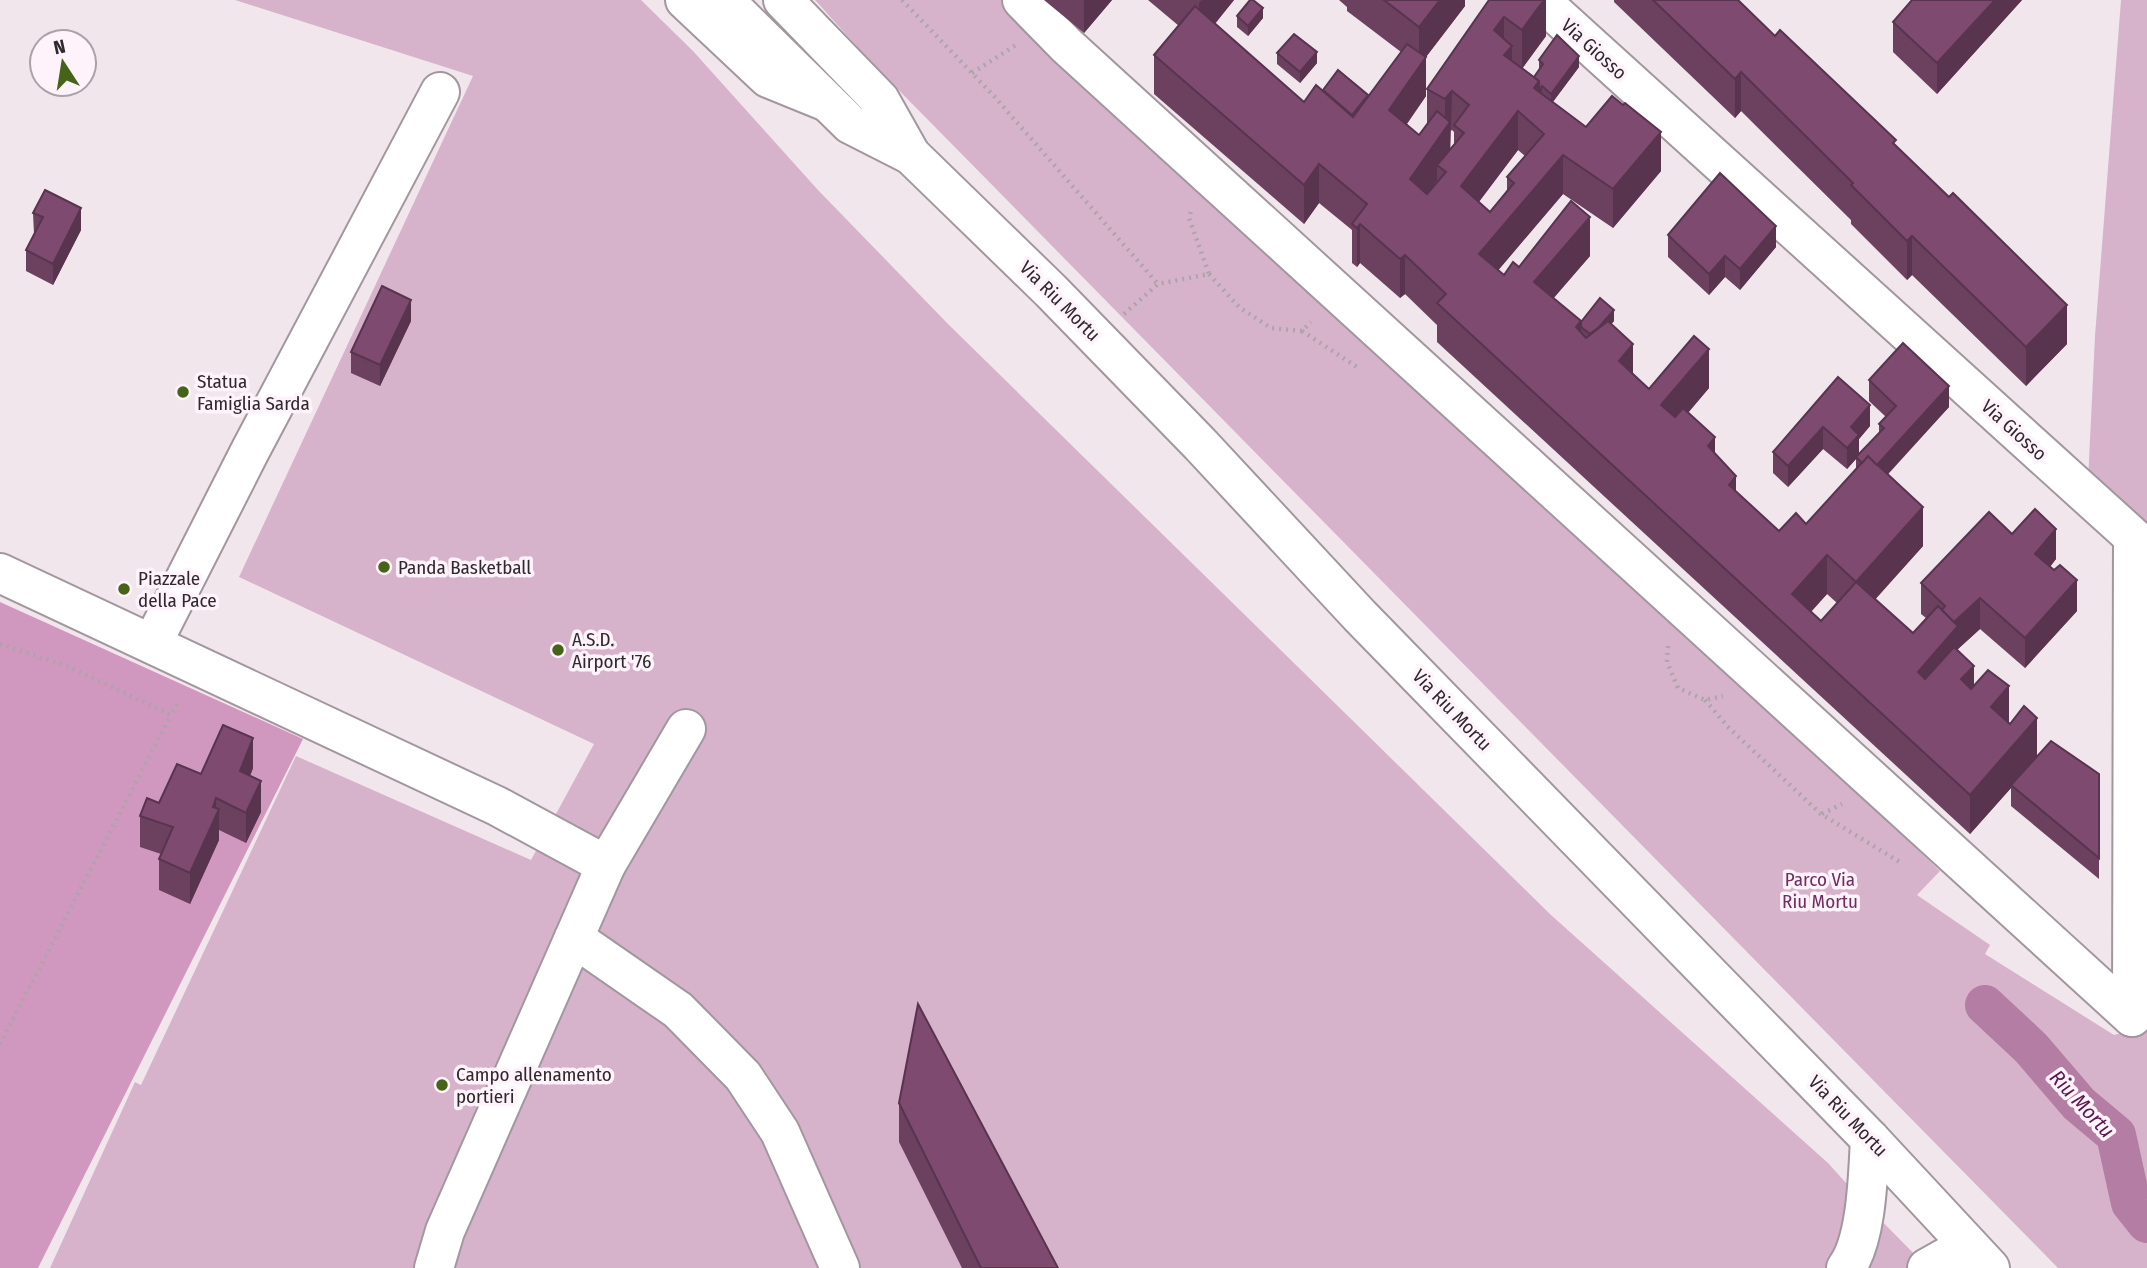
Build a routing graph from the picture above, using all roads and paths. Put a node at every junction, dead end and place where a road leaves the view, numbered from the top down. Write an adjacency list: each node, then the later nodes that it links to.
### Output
1 (685, 0): 9 (street, Via Riu Mortu)
2 (724, 0): 9 (street, Via Riu Mortu)
3 (783, 0): 10 (street, Via Riu Mortu)
4 (902, 0): 7 (path)
5 (1540, 0): 14 (street, Via Giosso)
6 (1034, 13): 7 (path); 11 (street)
7 (972, 73): 13 (path)
8 (440, 92): 18 (street)
9 (827, 102): 10 (street, Via Riu Mortu)
10 (911, 155): 25 (street, Via Riu Mortu)
11 (1219, 184): 12 (path); 14 (street)
12 (1209, 274): 13 (path); 14 (path)
13 (1158, 284): 15 (path)
14 (1341, 295)
15 (1121, 317)
16 (0, 573): 18 (street)
17 (0, 643): 20 (path)
18 (152, 644): 19 (street)
19 (196, 665): 20 (path); 22 (street)
20 (171, 715): 24 (path)
21 (686, 729): 22 (street)
22 (606, 865): 23 (street)
23 (574, 938): 27 (street); 28 (street)
24 (0, 1044)
25 (1870, 1139): 26 (street, Via Riu Mortu); 29 (street)
26 (1979, 1257): 30 (street)
27 (434, 1268)
28 (840, 1268)
29 (1846, 1268)
30 (1927, 1268)

